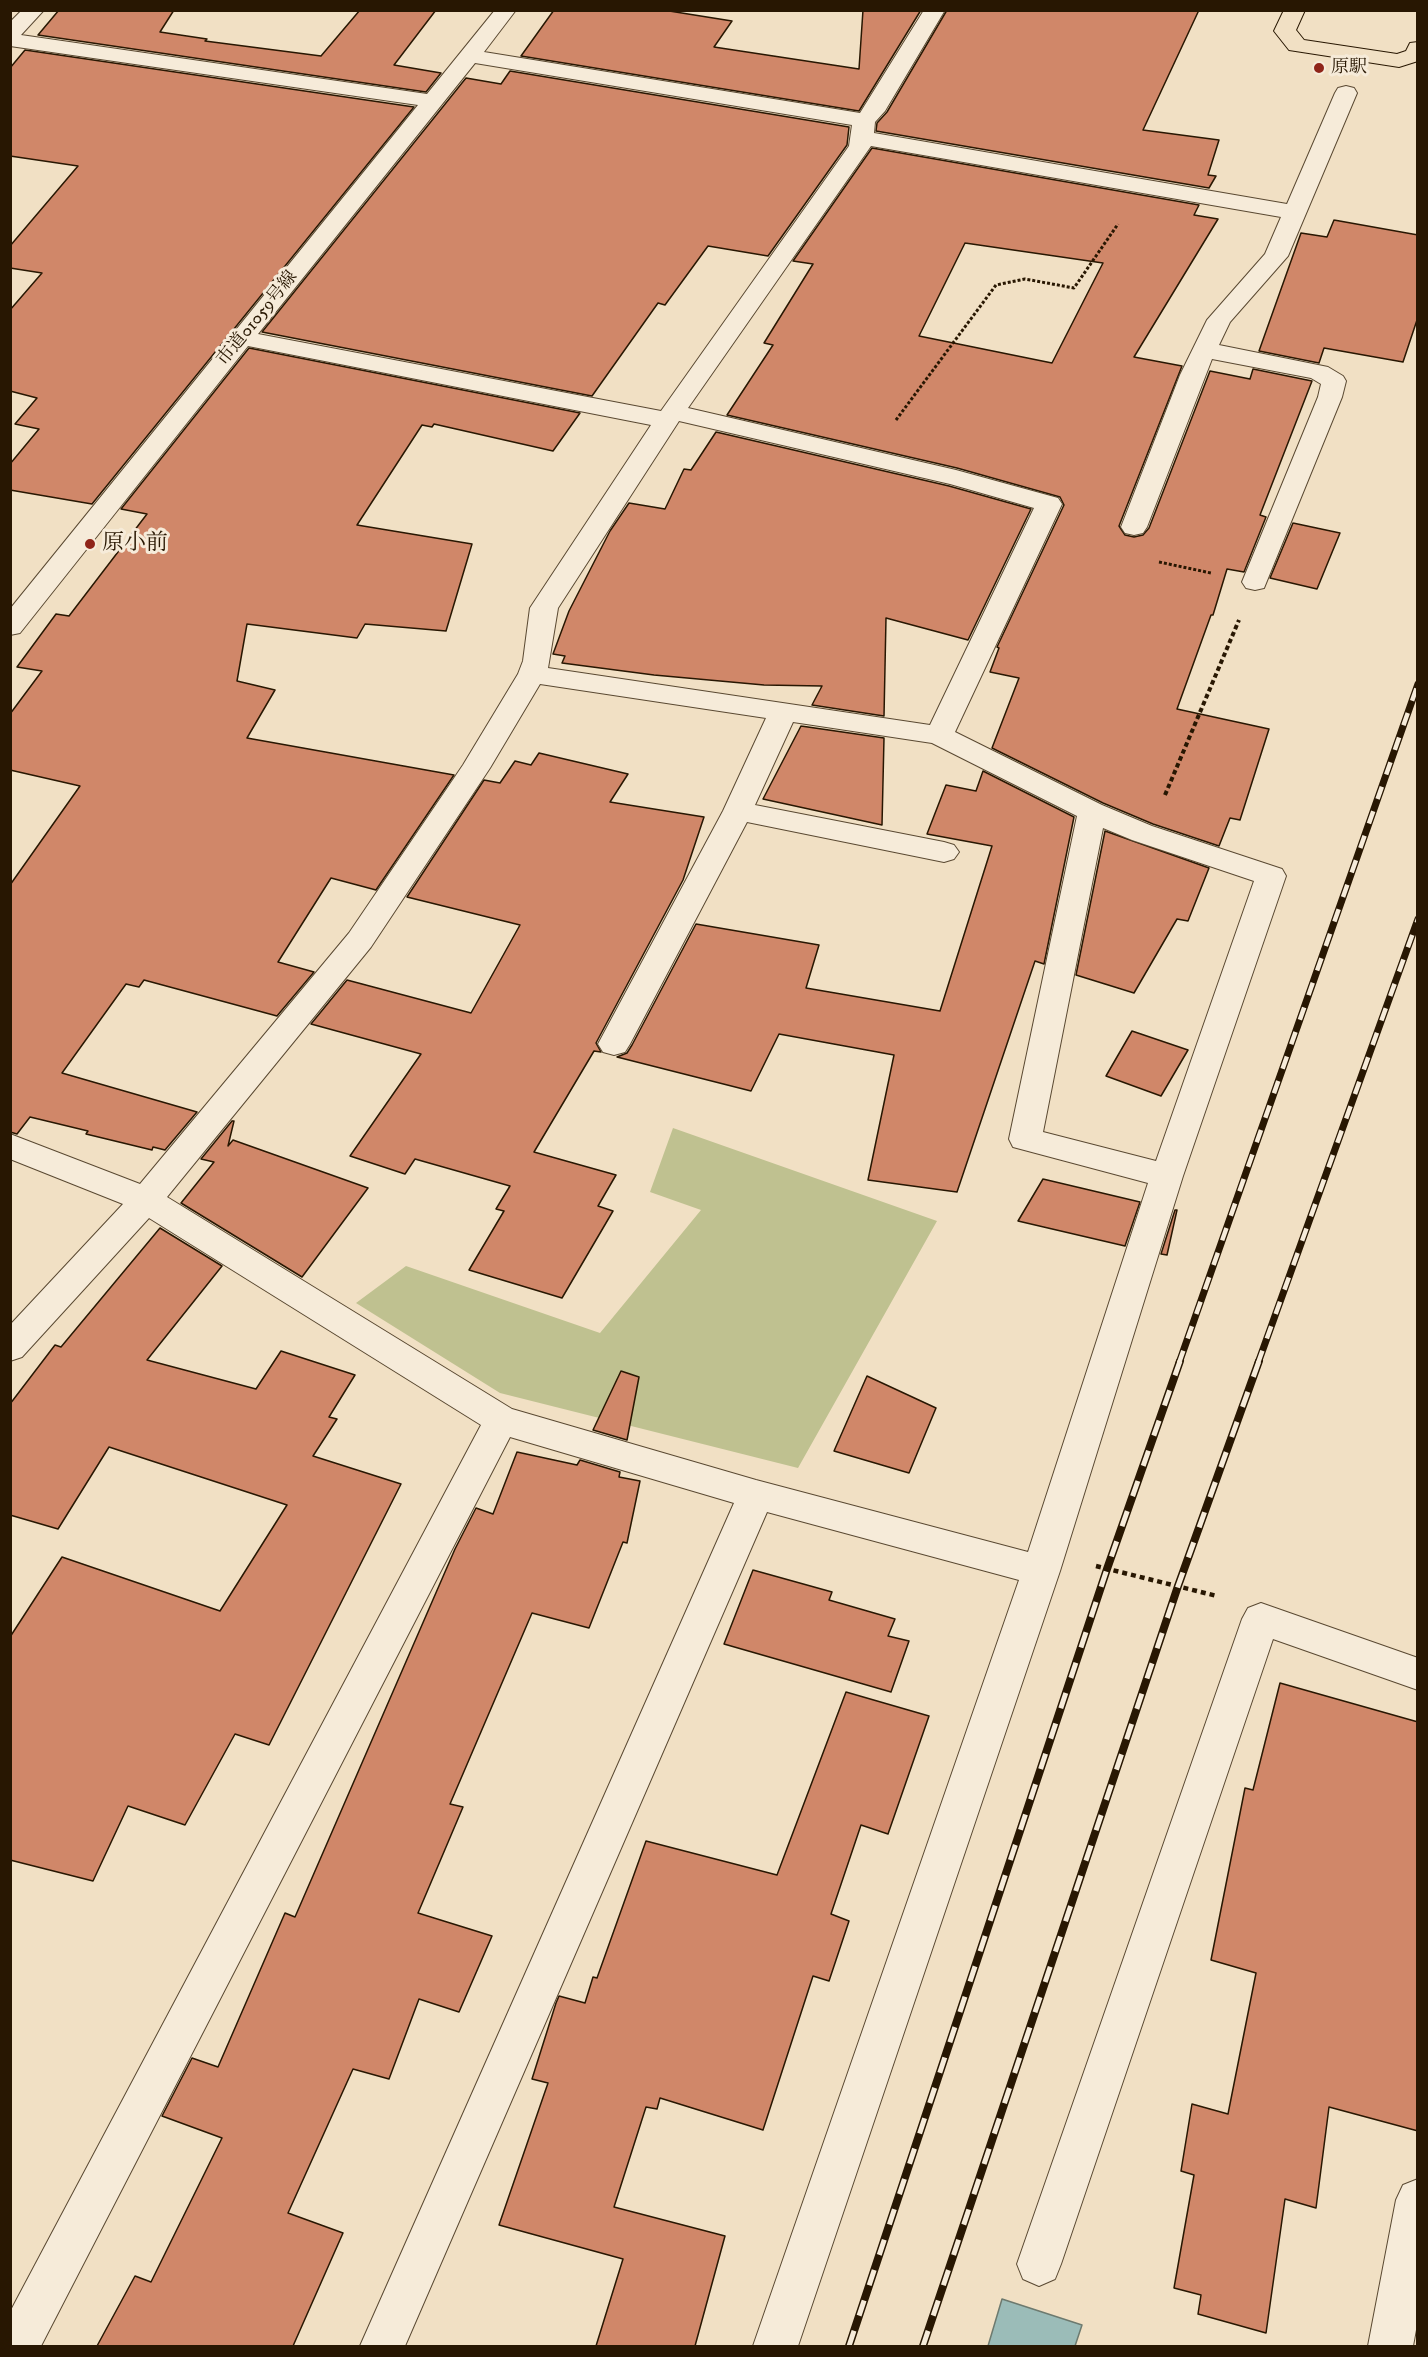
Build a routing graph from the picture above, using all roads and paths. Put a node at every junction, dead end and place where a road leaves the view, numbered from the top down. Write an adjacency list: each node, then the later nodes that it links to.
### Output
1 (34, 10): 5 (street)
2 (506, 10): 8 (street, 市道01059号線)
3 (935, 10): 11 (street)
4 (1295, 10): 7 (main road)
5 (10, 34)
6 (10, 40): 10 (street)
7 (1418, 48)
8 (470, 56): 10 (street, 市道01059号線); 11 (street)
9 (1346, 93): 13 (street)
10 (434, 101): 14 (street, 市道01059号線)
11 (864, 129): 12 (street); 16 (street)
12 (1144, 185): 13 (street); 17 (path)
13 (1293, 212): 15 (street)
14 (243, 338): 16 (street); 20 (street, 市道01059号線)
15 (1204, 350): 18 (street); 19 (street)
16 (671, 416): 17 (street); 21 (street)
17 (869, 457): 23 (street)
18 (1134, 527): 19 (path)
19 (1255, 582): 26 (path)
20 (10, 627)
21 (532, 674): 22 (street); 31 (street)
22 (783, 712): 23 (street); 24 (street)
23 (939, 735): 25 (street)
24 (738, 811): 27 (street); 28 (street)
25 (1092, 812): 26 (street); 30 (street)
26 (1142, 833): 30 (street)
27 (944, 852)
28 (614, 1044)
29 (10, 1146): 31 (street)
30 (1167, 1176): 35 (street)
31 (146, 1200): 32 (street); 33 (street)
32 (10, 1348)
33 (501, 1420): 34 (street); 40 (street)
34 (756, 1495): 35 (street); 41 (street)
35 (1043, 1562): 36 (path); 42 (street)
36 (1261, 1619): 37 (street); 39 (street)
37 (1418, 1674)
38 (1418, 2200): 43 (street)
39 (1039, 2264)
40 (17, 2346)
41 (382, 2346)
42 (776, 2346)
43 (1390, 2346)

